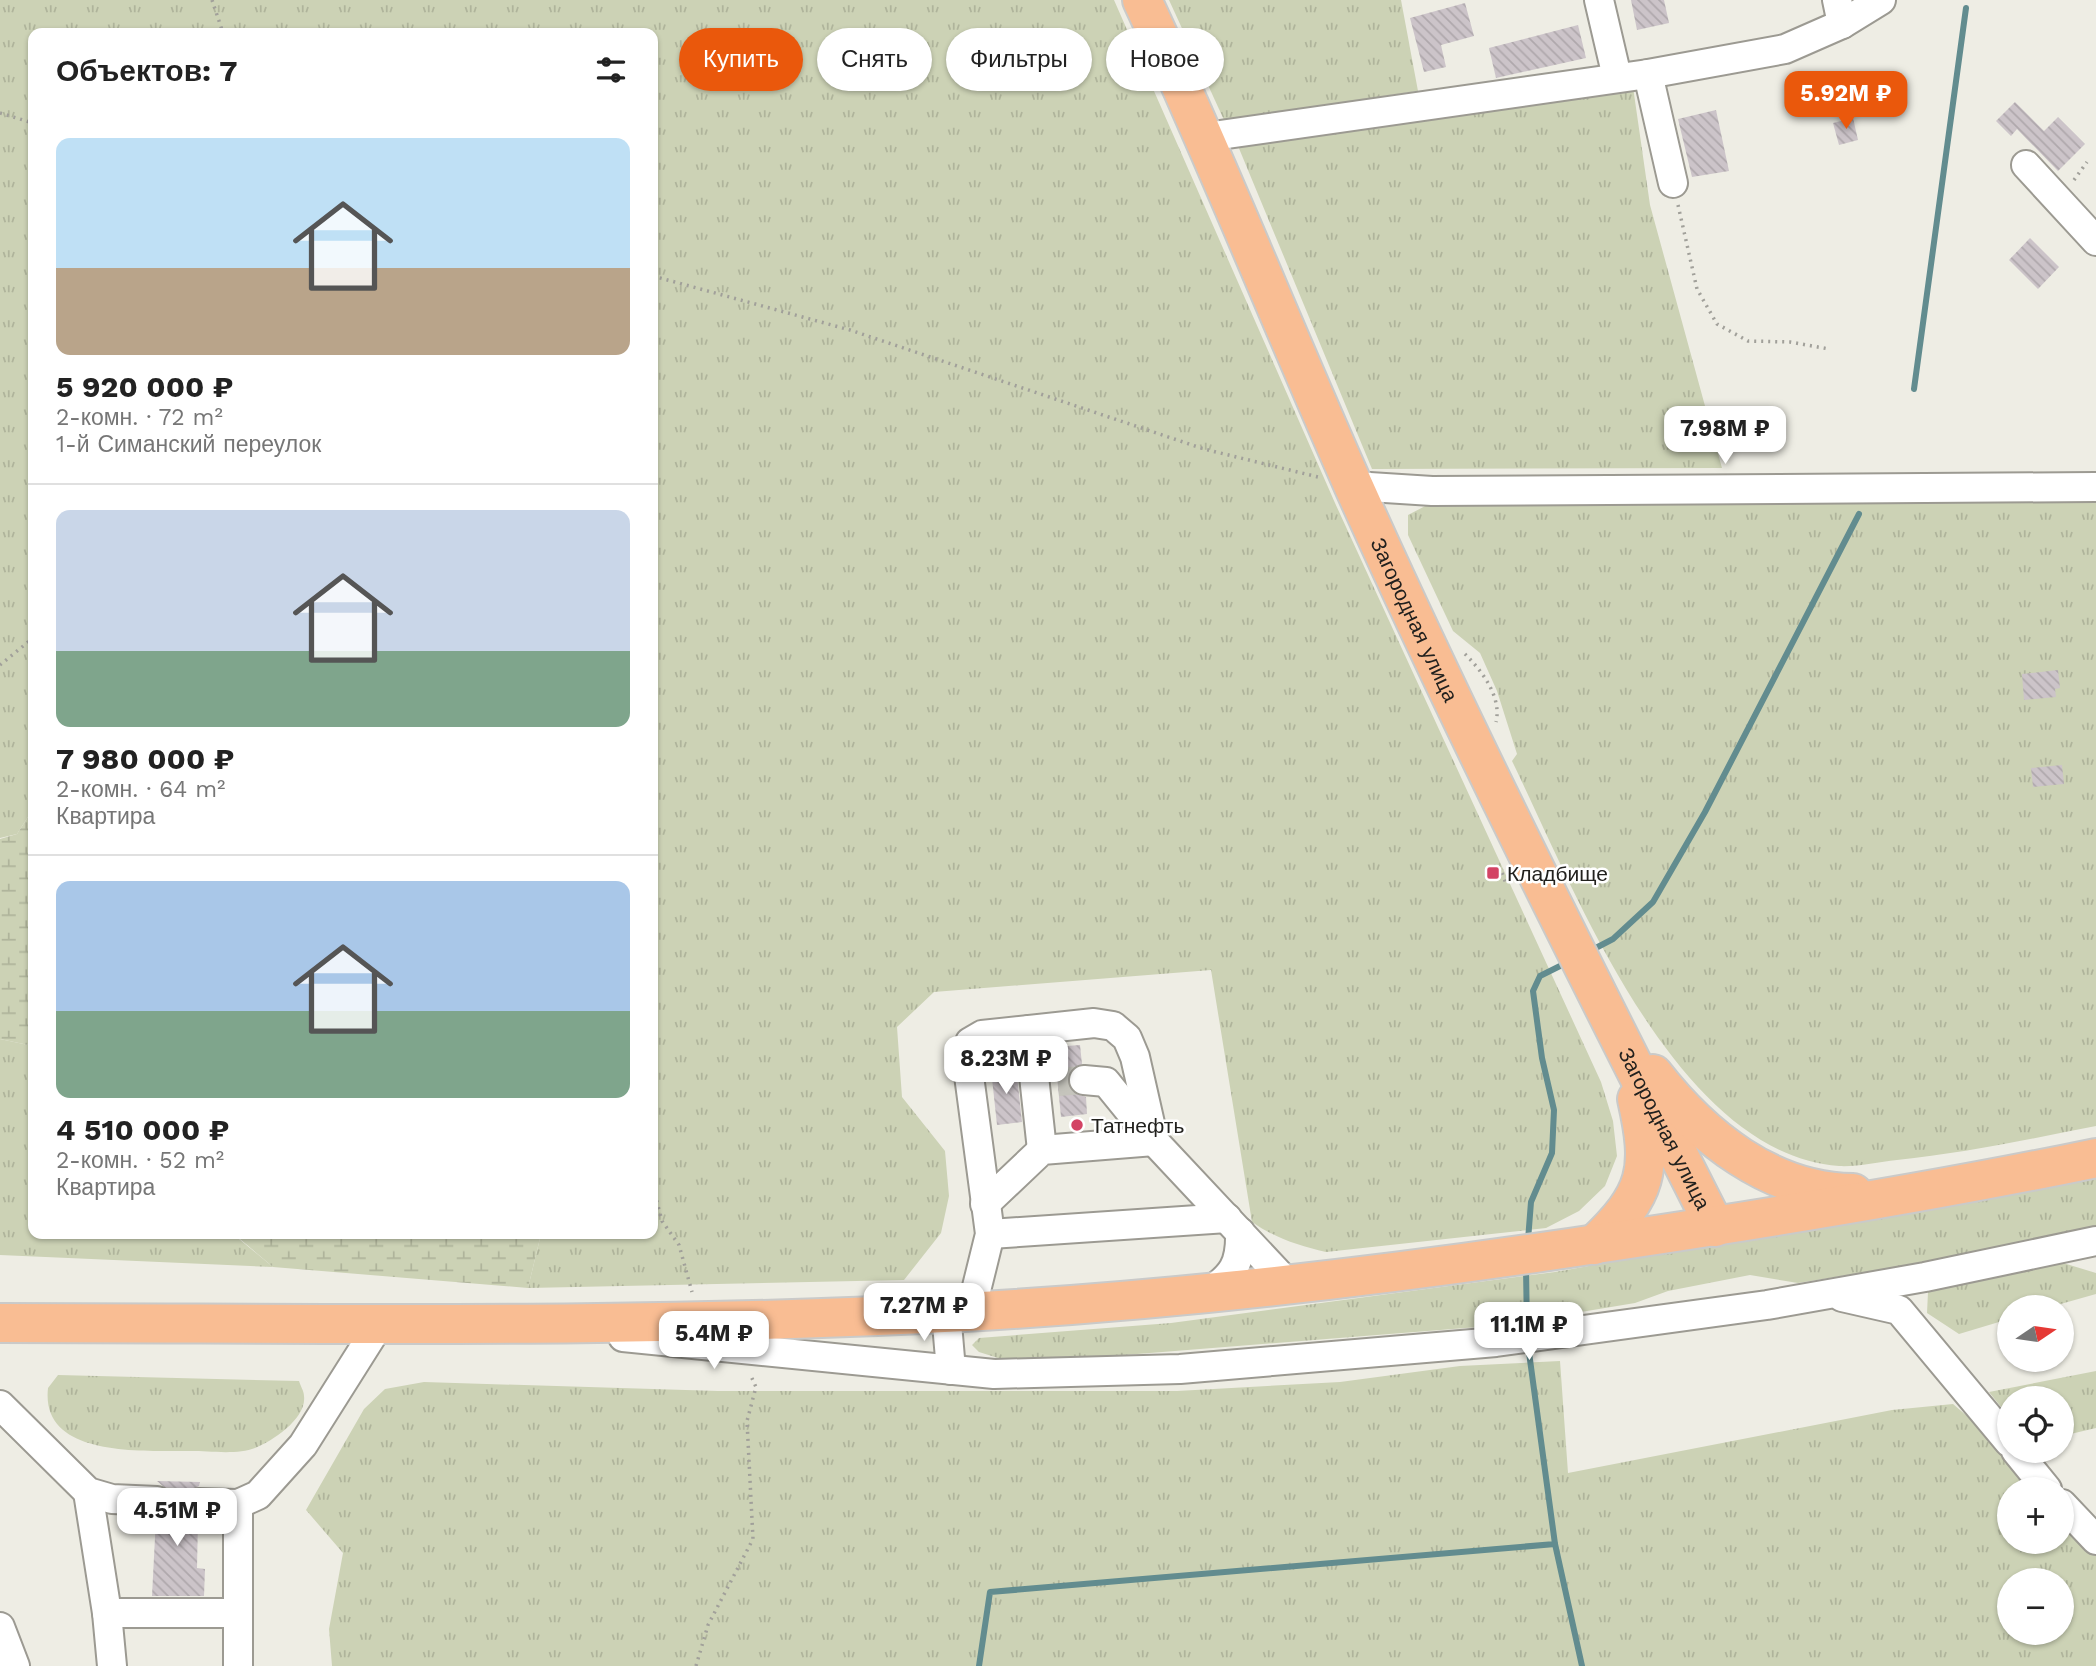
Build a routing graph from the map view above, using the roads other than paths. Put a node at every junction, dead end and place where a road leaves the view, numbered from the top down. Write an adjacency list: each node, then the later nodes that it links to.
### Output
1 (1142, 0): 7 (highway, Загородная улица)
2 (1599, 0): 6 (street)
3 (1881, 0): 4 (street)
4 (1839, 12): 5 (street)
5 (1648, 74): 6 (street); 9 (street)
6 (1617, 77): 7 (street)
7 (1206, 136): 11 (highway, Загородная улица)
8 (2026, 165): 10 (street)
9 (1672, 183)
10 (2096, 241)
11 (1354, 486): 12 (street); 13 (highway, Загородная улица)
12 (2096, 488)
13 (1609, 1017): 19 (highway); 22 (highway, Загородная улица); 25 (highway)
14 (1029, 1030): 15 (street); 16 (street); 20 (street)
15 (1059, 1082): 16 (street); 17 (street)
16 (1154, 1141): 17 (street); 21 (street)
17 (1042, 1150): 20 (street)
18 (2096, 1158): 19 (highway)
19 (1910, 1194): 22 (highway)
20 (985, 1204): 23 (street)
21 (1234, 1225): 23 (street); 26 (street); 27 (street)
22 (1715, 1227): 25 (highway)
23 (990, 1234): 29 (street)
24 (2096, 1241): 28 (street)
25 (1594, 1245): 26 (highway)
26 (1290, 1286): 27 (highway)
27 (1207, 1293): 29 (highway)
28 (1829, 1294): 33 (street); 35 (street)
29 (959, 1312): 31 (highway); 33 (street)
30 (380, 1323): 31 (highway); 32 (highway); 41 (street)
31 (482, 1323): 33 (street)
32 (0, 1324)
33 (951, 1370)
34 (0, 1405): 38 (street)
35 (1997, 1428)
36 (2026, 1463): 37 (street)
37 (2037, 1477)
38 (88, 1492): 39 (street); 44 (street)
39 (157, 1501)
40 (199, 1503): 41 (street)
41 (238, 1504): 45 (street)
42 (2074, 1517): 43 (street)
43 (2096, 1540)
44 (107, 1613): 45 (street); 48 (street)
45 (238, 1614): 49 (street)
46 (0, 1627): 47 (street)
47 (15, 1666)
48 (111, 1666)
49 (238, 1666)

